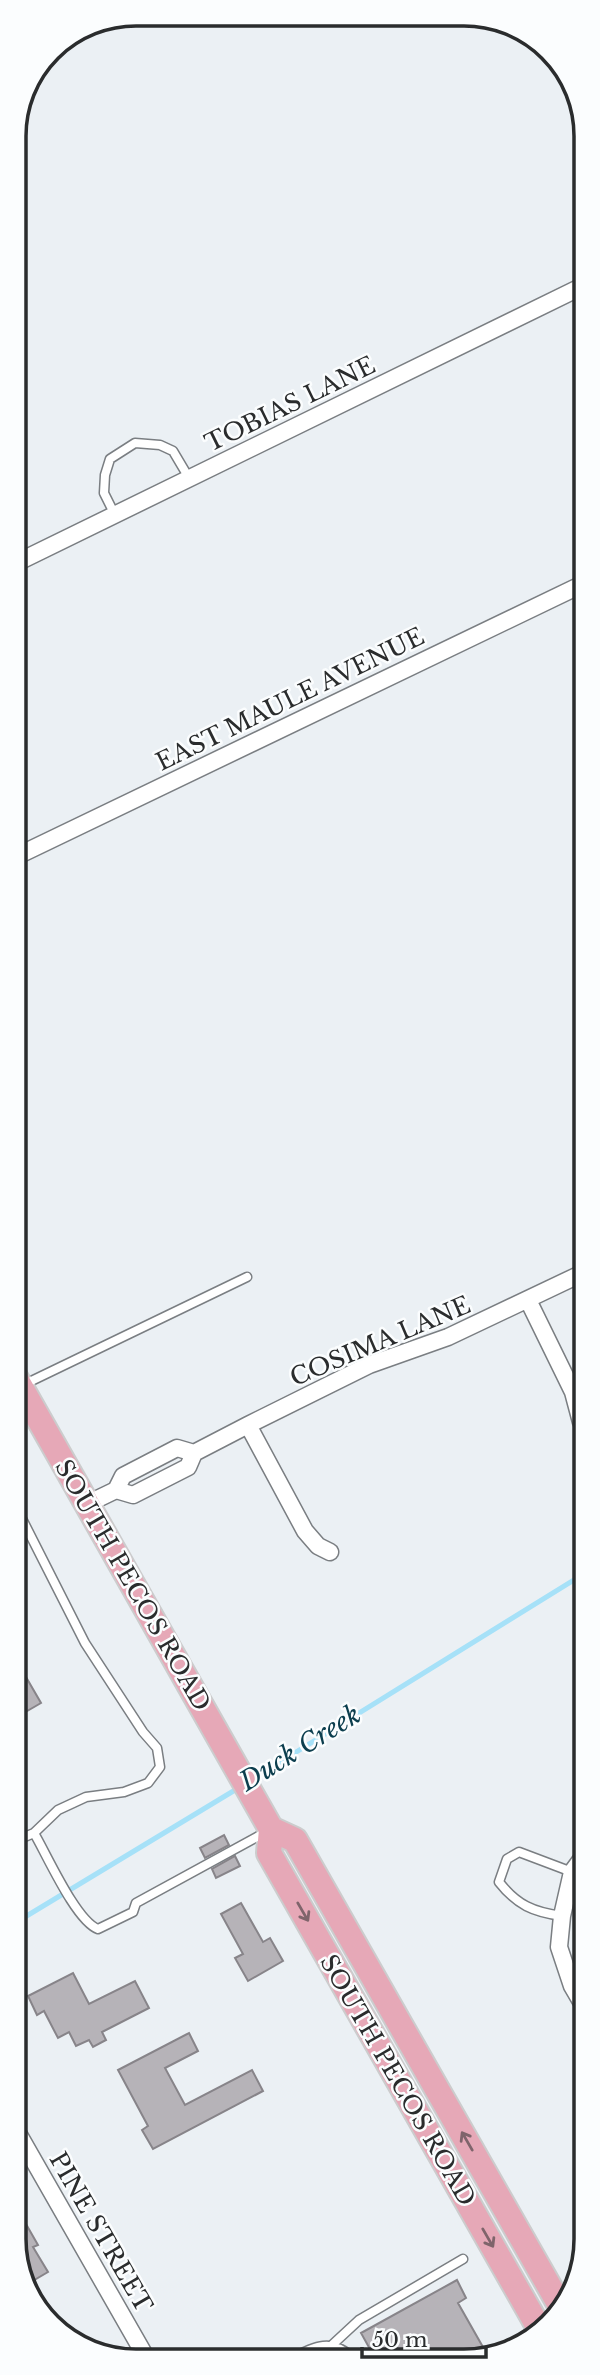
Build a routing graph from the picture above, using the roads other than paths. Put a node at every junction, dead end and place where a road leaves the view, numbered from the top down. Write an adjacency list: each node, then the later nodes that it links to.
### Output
1 (574, 290): 2 (street, TOBIAS LANE)
2 (189, 478): 3 (street, TOBIAS LANE); 3 (lane)
3 (115, 514): 4 (street, TOBIAS LANE)
4 (26, 558)
5 (574, 588): 6 (street, EAST MAULE AVENUE)
6 (26, 852)
7 (247, 1277): 10 (lane)
8 (574, 1277): 9 (street, COSIMA LANE)
9 (528, 1300): 11 (street); 13 (street, COSIMA LANE)
10 (26, 1378)
11 (574, 1396)
12 (26, 1416): 18 (main road, SOUTH PECOS ROAD)
13 (248, 1425): 14 (street, COSIMA LANE); 20 (street)
14 (194, 1453): 15 (street, COSIMA LANE); 16 (street, COSIMA LANE)
15 (156, 1459): 16 (lane); 17 (street, COSIMA LANE)
16 (166, 1478): 17 (street, COSIMA LANE)
17 (116, 1490): 18 (street, COSIMA LANE)
18 (88, 1504): 21 (main road, SOUTH PECOS ROAD)
19 (26, 1527): 22 (lane)
20 (330, 1552)
21 (273, 1825): 22 (lane); 30 (main road, one-way to 21); 31 (main road, SOUTH PECOS ROAD, one-way to 31)
22 (34, 1833): 23 (lane)
23 (26, 1836)
24 (574, 1869): 25 (street)
25 (572, 1872): 26 (street); 26 (lane)
26 (562, 1916): 27 (street)
27 (574, 1989)
28 (26, 2151): 33 (street, PINE STREET)
29 (463, 2259): 32 (lane)
30 (556, 2298)
31 (536, 2322)
32 (332, 2344): 34 (lane); 35 (lane)
33 (141, 2349)
34 (311, 2349)
35 (341, 2349)

